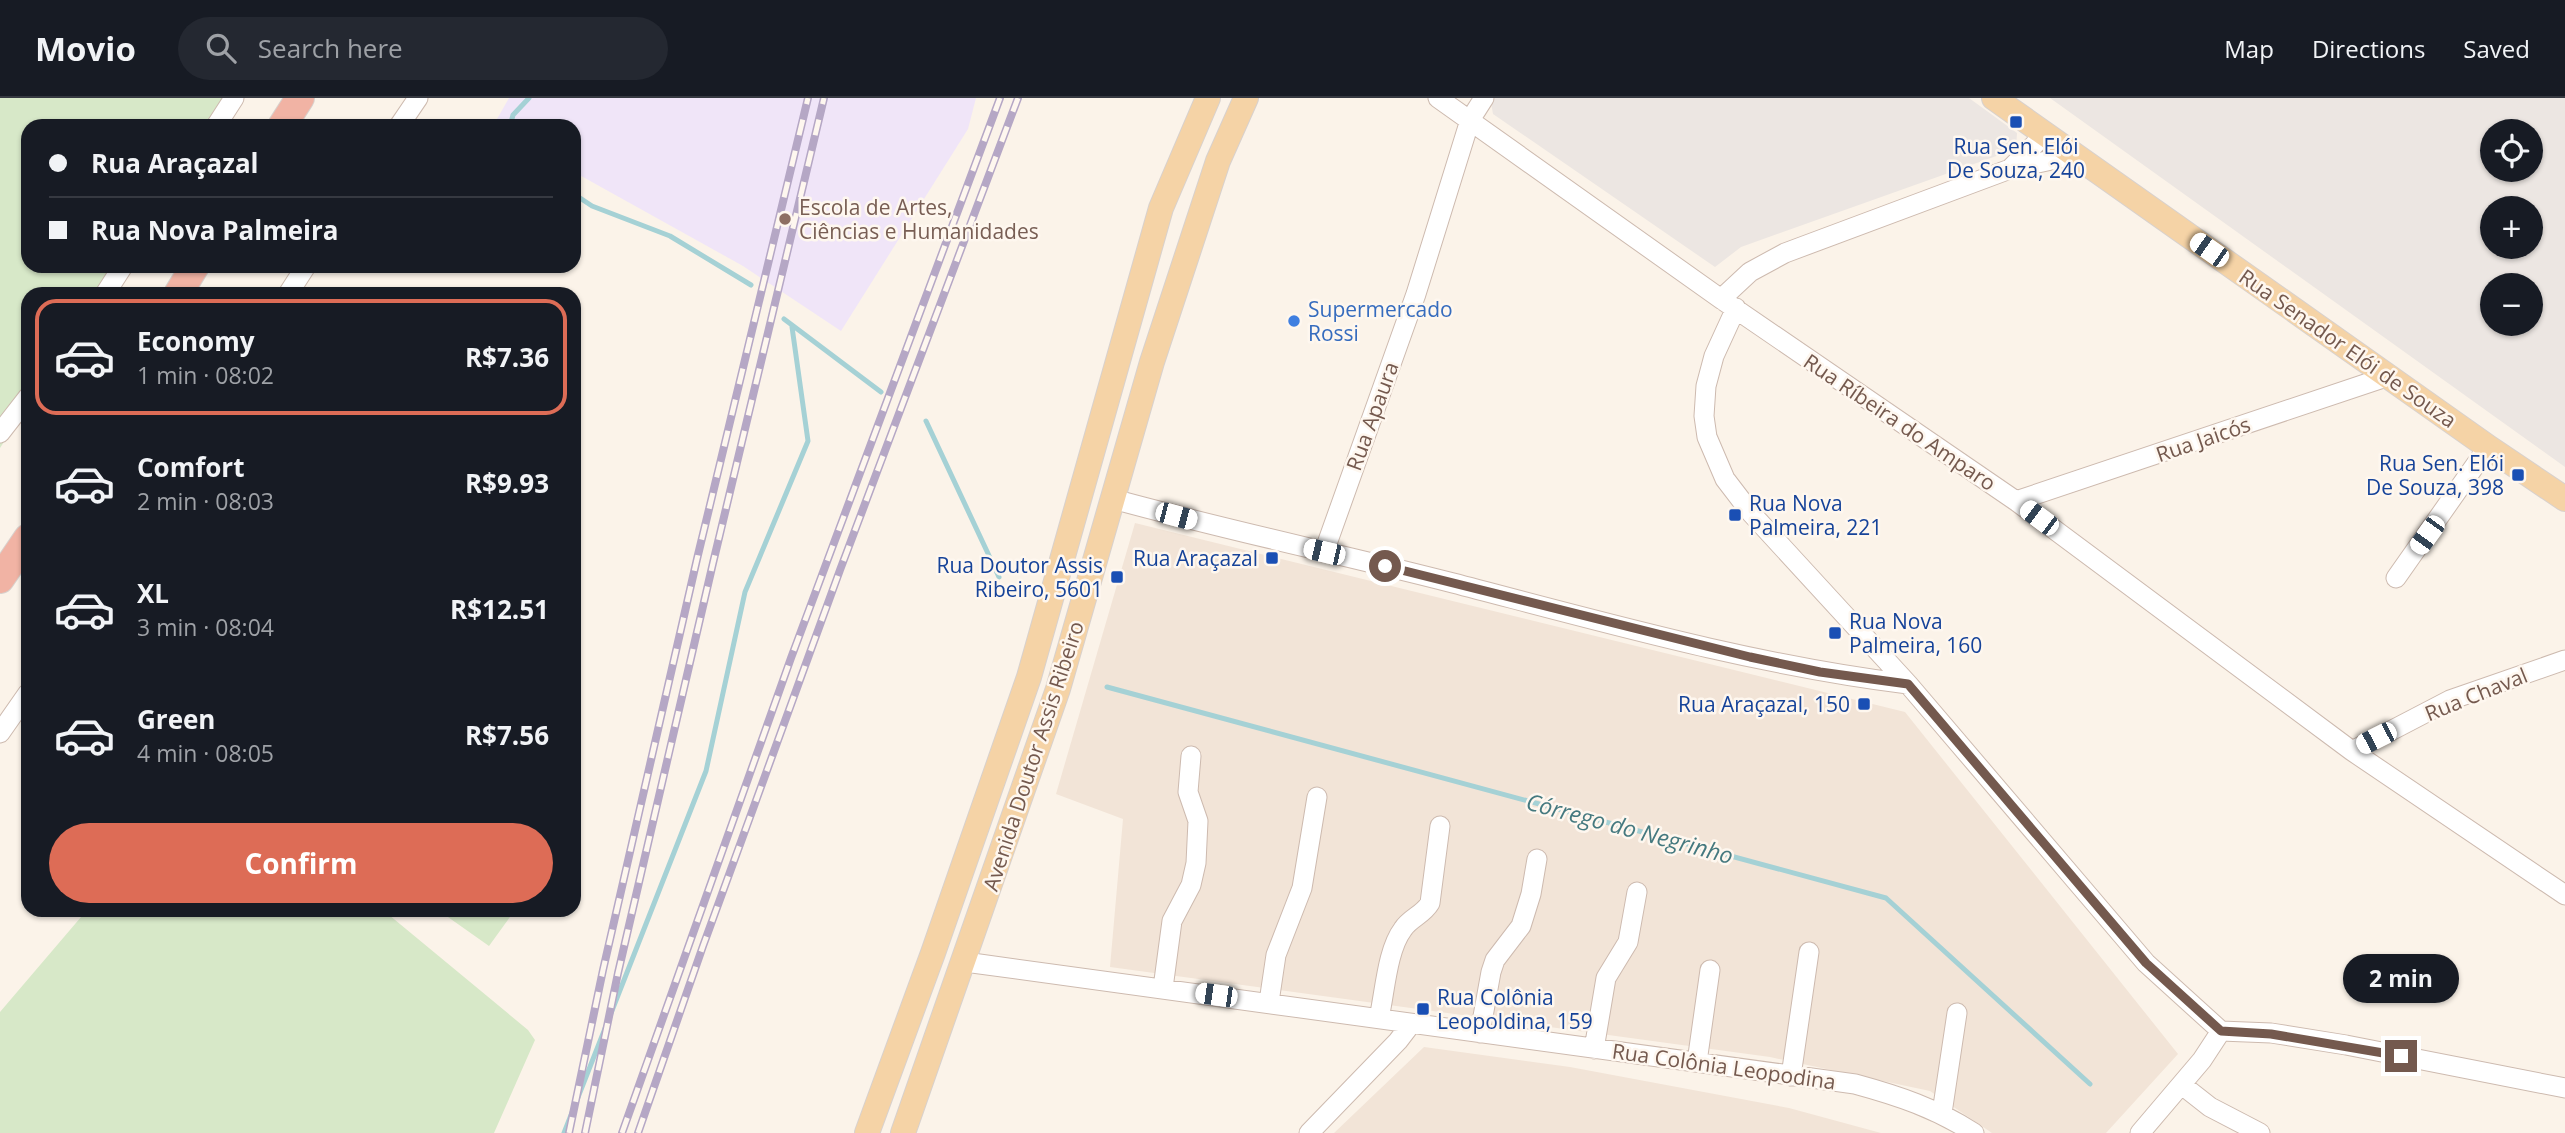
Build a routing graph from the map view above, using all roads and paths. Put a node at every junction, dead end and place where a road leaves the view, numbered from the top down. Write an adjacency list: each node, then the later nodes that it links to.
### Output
1 (234, 98): 9 (street)
2 (300, 98): 10 (highway)
3 (418, 98): 11 (street)
4 (1208, 98): 55 (main road, Avenida Doutor Assis Ribeiro)
5 (1246, 98): 21 (main road, Avenida Doutor Assis Ribeiro)
6 (1438, 98): 12 (street, Rua Ríbeira do Amparo)
7 (1484, 98): 12 (street, Rua Apaura)
8 (1994, 98): 13 (main road, Rua Senador Elói de Souza)
9 (220, 119)
10 (286, 119)
11 (404, 119)
12 (1470, 120): 16 (street, Rua Ríbeira do Amparo); 25 (street, Rua Apaura)
13 (2045, 134): 14 (main road, Rua Senador Elói de Souza); 15 (street)
14 (2074, 155): 15 (street); 17 (main road, Rua Senador Elói de Souza)
15 (2010, 169): 16 (street)
16 (1728, 304): 23 (street, Rua Ríbeira do Amparo); 29 (street)
17 (2389, 376): 20 (main road, Rua Senador Elói de Souza); 23 (street, Rua Jaicós)
18 (21, 406): 19 (street)
19 (0, 433)
20 (2488, 447): 22 (main road, Rua Senador Elói de Souza); 26 (street)
21 (1113, 499): 25 (street); 40 (main road, Avenida Doutor Assis Ribeiro)
22 (2565, 499)
23 (2016, 501): 32 (street, Rua Ríbeira do Amparo)
24 (21, 548): 27 (highway)
25 (1324, 552): 29 (street)
26 (2396, 578)
27 (0, 579)
28 (2565, 660): 32 (street, Rua Chaval)
29 (1908, 684): 47 (street)
30 (21, 703): 31 (street)
31 (0, 733)
32 (2352, 751): 38 (street, Rua Ríbeira do Amparo)
33 (1191, 756): 42 (street)
34 (1317, 797): 43 (street)
35 (1440, 826): 45 (street)
36 (1537, 859): 48 (street)
37 (1637, 892): 49 (street)
38 (2565, 895)
39 (1809, 952): 51 (street)
40 (965, 962): 42 (street, Rua Colônia Leopodina); 56 (main road, Avenida Doutor Assis Ribeiro)
41 (1710, 970): 50 (street)
42 (1163, 988): 43 (street, Rua Colônia Leopodina)
43 (1269, 1002): 45 (street, Rua Colônia Leopodina)
44 (1957, 1013): 54 (street)
45 (1379, 1018): 46 (street, Rua Colônia Leopodina)
46 (1411, 1024): 48 (street, Rua Colônia Leopodina); 57 (street)
47 (2221, 1031): 52 (street); 53 (street)
48 (1480, 1033): 49 (street, Rua Colônia Leopodina)
49 (1594, 1049): 50 (street, Rua Colônia Leopodina)
50 (1697, 1062): 51 (street, Rua Colônia Leopodina)
51 (1791, 1076): 54 (street, Rua Colônia Leopodina)
52 (2182, 1085): 59 (street); 60 (street)
53 (2565, 1088)
54 (1942, 1113): 58 (street, Rua Colônia Leopodina)
55 (867, 1133)
56 (903, 1133)
57 (1309, 1133)
58 (1974, 1133)
59 (2140, 1133)
60 (2260, 1133)

